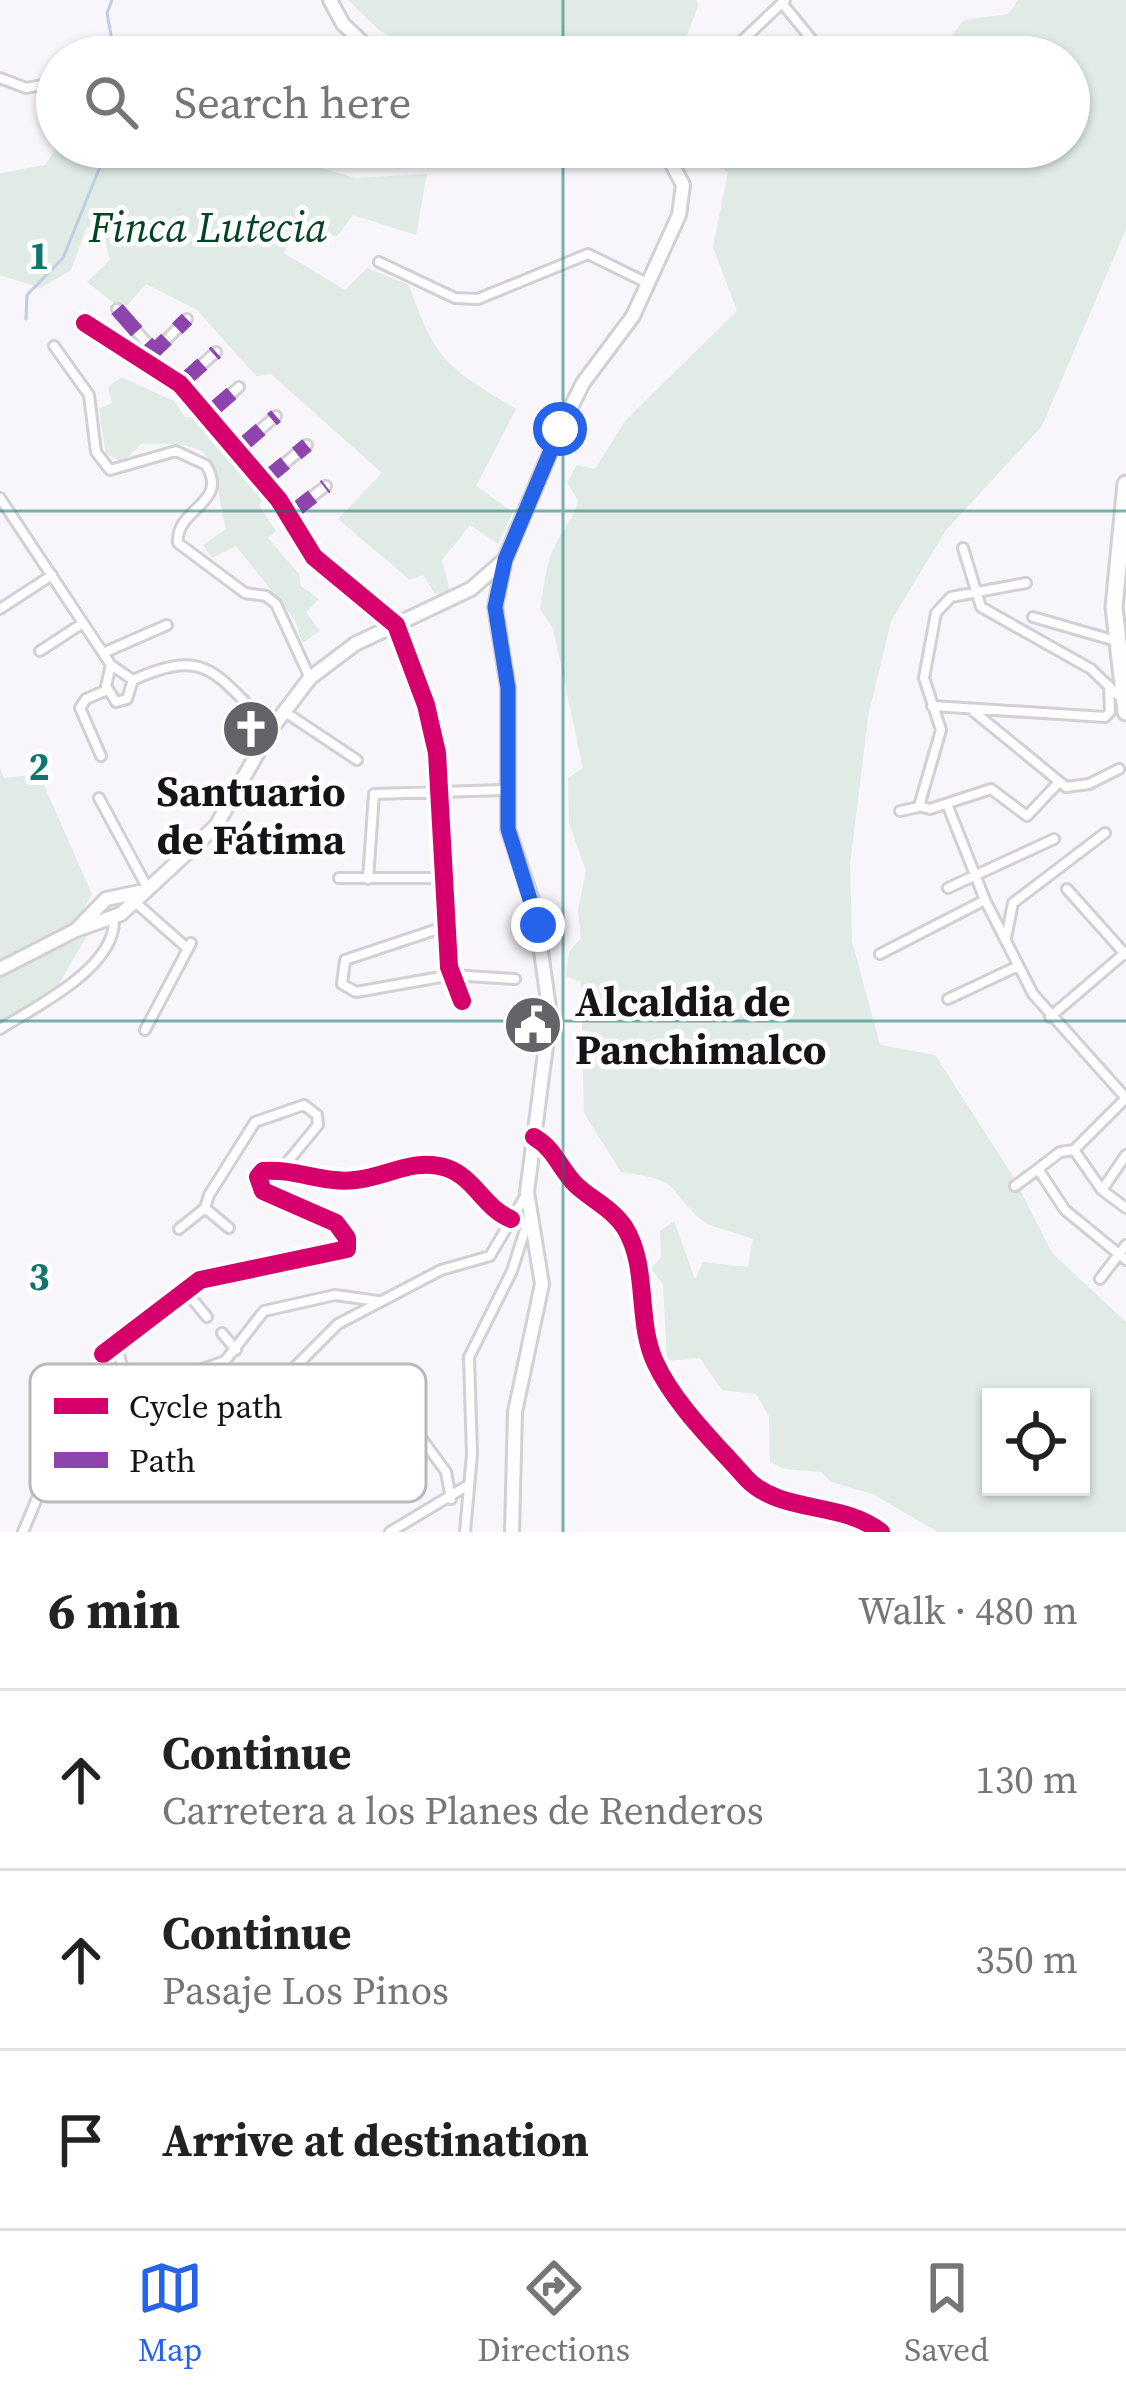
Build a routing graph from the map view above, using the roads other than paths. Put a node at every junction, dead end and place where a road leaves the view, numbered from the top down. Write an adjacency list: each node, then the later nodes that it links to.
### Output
1 (330, 0): 3 (main road)
2 (783, 2): 4 (street); 5 (street)
3 (355, 36)
4 (747, 36)
5 (810, 36)
6 (0, 78): 7 (street)
7 (36, 86)
8 (677, 168): 10 (main road)
9 (379, 262): 10 (street)
10 (649, 284): 30 (main road)
11 (117, 309): 15 (street)
12 (187, 319): 15 (street)
13 (85, 323): 17 (street)
14 (54, 346): 45 (street)
15 (154, 351): 17 (street)
16 (216, 352): 18 (street)
17 (146, 360): 18 (street)
18 (179, 384): 20 (street)
19 (239, 387): 20 (street)
20 (209, 413): 23 (street)
21 (276, 416): 23 (street)
22 (307, 445): 24 (street)
23 (238, 449): 24 (street)
24 (262, 482): 28 (street)
25 (1126, 484): 41 (highway)
26 (326, 486): 28 (street)
27 (0, 498): 31 (street)
28 (289, 515): 40 (street)
29 (963, 548): 34 (street)
30 (505, 560): 33 (main road); 35 (main road)
31 (52, 575): 36 (street); 38 (street)
32 (1026, 583): 34 (street)
33 (470, 589): 35 (main road); 40 (main road)
34 (975, 591): 47 (street); 49 (street)
35 (495, 607): 59 (main road)
36 (0, 609)
37 (1033, 617): 41 (street)
38 (83, 623): 42 (street); 43 (street)
39 (167, 625): 43 (street)
40 (396, 625): 45 (main road); 58 (street)
41 (1116, 641): 50 (highway)
42 (40, 651)
43 (103, 653): 44 (street)
44 (111, 665): 46 (street); 48 (street)
45 (310, 678): 52 (main road)
46 (133, 680): 48 (street); 53 (street)
47 (1109, 686): 50 (street); 51 (street)
48 (107, 689): 54 (street)
49 (932, 706): 51 (street); 62 (street)
50 (1125, 706)
51 (972, 710): 57 (street)
52 (283, 711): 53 (main road); 55 (street)
53 (272, 728): 72 (main road)
54 (101, 756)
55 (357, 760)
56 (1118, 769): 57 (street)
57 (1059, 782): 61 (street)
58 (440, 789): 59 (street); 68 (street); 69 (street)
59 (506, 790): 90 (main road)
60 (99, 797): 72 (street)
61 (947, 804): 62 (street); 66 (street)
62 (920, 807): 63 (street)
63 (900, 811)
64 (1105, 833): 77 (street)
65 (1054, 839): 66 (street)
66 (974, 876): 70 (street); 73 (street)
67 (339, 878): 69 (street)
68 (447, 878): 69 (street); 75 (street)
69 (368, 879)
70 (948, 888)
71 (1067, 889): 79 (street)
72 (140, 894): 74 (main road); 76 (main road); 88 (street)
73 (985, 900): 77 (street); 78 (street)
74 (114, 919): 76 (main road); 87 (street)
75 (451, 925): 82 (street); 82 (street)
76 (76, 930): 81 (main road)
77 (1006, 939): 80 (street)
78 (880, 954)
79 (1125, 954): 86 (street)
80 (1018, 966): 84 (street); 86 (street)
81 (0, 968)
82 (452, 975): 83 (street); 85 (street)
83 (515, 979)
84 (948, 999)
85 (462, 1001)
86 (1050, 1016): 89 (street)
87 (0, 1029)
88 (145, 1030)
89 (1126, 1098): 91 (street)
90 (534, 1137): 97 (main road); 125 (street)
91 (1074, 1150): 93 (street); 96 (street)
92 (1126, 1155): 96 (street)
93 (1038, 1168): 95 (street); 105 (street)
94 (280, 1172): 98 (street); 100 (street); 107 (street)
95 (1015, 1186)
96 (1102, 1190): 99 (street)
97 (527, 1192): 100 (street); 103 (main road)
98 (205, 1208): 101 (street); 102 (street)
99 (1126, 1208)
100 (511, 1219): 108 (street)
101 (179, 1228)
102 (229, 1228)
103 (528, 1235): 118 (street); 124 (main road)
104 (1126, 1245): 105 (street)
105 (1122, 1257): 106 (street)
106 (1100, 1279)
107 (184, 1289): 109 (street); 111 (street)
108 (378, 1301): 112 (street); 116 (street)
109 (206, 1317)
110 (222, 1333): 112 (street)
111 (116, 1344): 113 (street); 114 (street)
112 (236, 1350): 115 (street)
113 (104, 1354)
114 (122, 1364)
115 (216, 1364)
116 (295, 1364)
117 (426, 1444): 119 (street)
118 (466, 1486): 119 (street); 123 (street)
119 (451, 1499): 122 (street)
120 (35, 1502): 121 (street)
121 (22, 1532)
122 (390, 1532)
123 (465, 1532)
124 (512, 1532)
125 (881, 1532)

